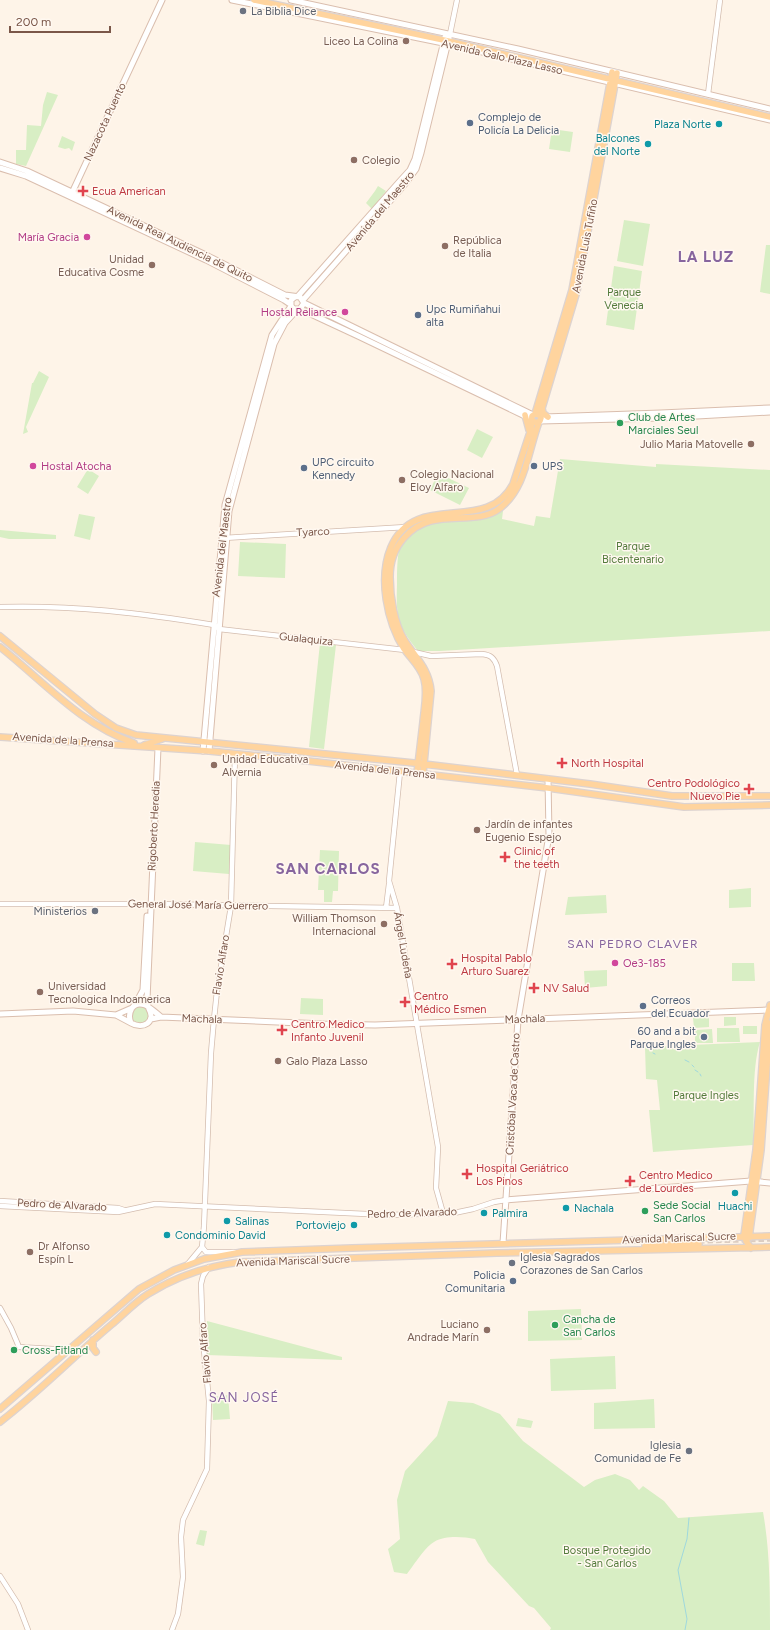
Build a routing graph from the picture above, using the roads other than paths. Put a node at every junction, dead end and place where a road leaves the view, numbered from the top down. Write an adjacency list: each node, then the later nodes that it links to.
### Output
1 (159, 0): 10 (main road)
2 (164, 0): 10 (main road, Nazacota Puento)
3 (235, 0): 9 (main road, Avenida Galo Plaza Lasso)
4 (254, 0): 9 (main road, Avenida Galo Plaza Lasso)
5 (270, 0): 9 (main road, Avenida Galo Plaza Lasso)
6 (291, 0): 9 (main road, Avenida Galo Plaza Lasso)
7 (457, 0): 9 (street)
8 (720, 0): 12 (street)
9 (447, 40): 11 (main road, Avenida Galo Plaza Lasso); 20 (main road, Avenida del Maestro)
10 (140, 46): 19 (main road, Nazacota Puento)
11 (613, 78): 12 (main road, Avenida Galo Plaza Lasso); 14 (main road, Avenida Galo Plaza Lasso); 15 (main road, Avenida Galo Plaza Lasso); 16 (main road, Avenida Galo Plaza Lasso); 26 (main road, Avenida Luis Tufiño)
12 (708, 94): 13 (main road, Avenida Galo Plaza Lasso)
13 (770, 109)
14 (770, 114)
15 (770, 117)
16 (770, 120)
17 (0, 162): 19 (main road, Avenida Real Audiencia de Quito)
18 (0, 168): 19 (main road, Avenida Real Audiencia de Quito)
19 (71, 195): 21 (main road, Avenida Real Audiencia de Quito); 23 (main road, Avenida Real Audiencia de Quito)
20 (347, 246): 21 (main road, Avenida del Maestro); 22 (main road, Avenida del Maestro)
21 (296, 296): 22 (main road); 23 (main road, Avenida del Maestro)
22 (304, 302): 24 (main road, Avenida del Maestro); 25 (main road)
23 (291, 305): 24 (main road, Avenida Real Audiencia de Quito); 27 (main road, Avenida del Maestro)
24 (299, 310): 25 (main road); 27 (main road, Avenida del Maestro)
25 (343, 325): 31 (main road); 33 (main road)
26 (551, 369): 28 (main road, Avenida Luis Tufiño); 33 (main road, Avenida Luis Tufiño)
27 (258, 392): 38 (main road, Avenida del Maestro)
28 (542, 408): 32 (main road); 33 (main road, Avenida Luis Tufiño)
29 (770, 408): 32 (main road)
30 (770, 412): 33 (main road)
31 (525, 416): 33 (main road); 34 (main road)
32 (548, 416): 33 (main road)
33 (536, 418): 34 (main road, Avenida Luis Tufiño); 35 (main road, Avenida Luis Tufiño)
34 (530, 433): 35 (main road, Avenida Luis Tufiño)
35 (522, 465): 36 (main road, Avenida Luis Tufiño)
36 (450, 515): 37 (main road, Avenida Luis Tufiño); 42 (main road, Avenida Luis Tufiño)
37 (406, 527): 38 (street, Tyarco); 42 (main road, Avenida Luis Tufiño)
38 (223, 538): 40 (main road, Avenida del Maestro); 41 (main road, Avenida del Maestro)
39 (0, 608): 40 (street)
40 (214, 625): 41 (street); 50 (main road, Avenida del Maestro)
41 (219, 629): 45 (street, Gualaquiza); 50 (main road, Avenida del Maestro)
42 (397, 630): 45 (main road, Avenida Luis Tufiño); 46 (main road, Avenida Luis Tufiño)
43 (0, 636): 49 (main road, Avenida de la Prensa)
44 (0, 647): 47 (main road)
45 (405, 650): 46 (street, Gualaquiza); 57 (main road, Avenida Luis Tufiño)
46 (414, 653): 57 (main road, Avenida Luis Tufiño); 60 (street, Gualaquiza)
47 (115, 736): 51 (main road); 53 (main road)
48 (0, 737): 51 (main road, Avenida de la Prensa)
49 (166, 738): 50 (main road, Avenida de la Prensa); 52 (main road)
50 (206, 742): 55 (main road, Avenida del Maestro); 57 (main road, Avenida de la Prensa)
51 (115, 744): 53 (main road, Avenida de la Prensa)
52 (150, 745): 53 (main road, Avenida de la Prensa); 54 (main road, Avenida de la Prensa)
53 (142, 746)
54 (158, 748): 55 (main road, Avenida de la Prensa); 67 (main road, Rigoberto Heredia)
55 (206, 751): 56 (main road, Avenida de la Prensa)
56 (235, 754): 58 (main road, Avenida de la Prensa); 68 (street, Flavio Alfaro)
57 (421, 764): 59 (main road, Avenida Luis Tufiño); 60 (main road, Avenida de la Prensa)
58 (400, 772): 59 (main road, Avenida de la Prensa); 65 (street, Ángel Ludeña)
59 (420, 774): 62 (main road, Avenida de la Prensa)
60 (517, 775): 61 (main road, Avenida de la Prensa)
61 (548, 779): 62 (main road, Cristóbal Vaca de Castro); 63 (main road, Avenida de la Prensa)
62 (548, 788): 64 (main road, Avenida de la Prensa); 79 (main road, Cristóbal Vaca de Castro)
63 (770, 796): 64 (main road)
64 (770, 806)
65 (389, 881): 69 (street); 70 (street, Ángel Ludeña)
66 (0, 904): 67 (street, General José María Guerrero)
67 (150, 904): 68 (street, General José María Guerrero); 71 (main road, Rigoberto Heredia); 72 (main road, Rigoberto Heredia)
68 (231, 906): 69 (street, General José María Guerrero); 78 (street, Flavio Alfaro)
69 (386, 908): 70 (street, General José María Guerrero)
70 (397, 908): 80 (street, Ángel Ludeña)
71 (133, 1006): 72 (main road); 75 (main road); 81 (main road, Rigoberto Heredia)
72 (149, 1008): 76 (main road); 77 (main road, Rigoberto Heredia)
73 (770, 1008): 79 (main road, Machala); 83 (main road)
74 (0, 1014): 75 (main road)
75 (116, 1015): 81 (main road)
76 (161, 1017): 77 (main road, Machala); 78 (main road, Machala)
77 (151, 1019): 81 (main road)
78 (214, 1019): 80 (main road, Machala); 88 (street, Flavio Alfaro)
79 (518, 1020): 80 (main road, Machala); 85 (main road, Cristóbal Vaca de Castro)
80 (416, 1022): 90 (street, Ángel Ludeña)
81 (132, 1023)
82 (770, 1023): 83 (main road)
83 (754, 1181): 84 (main road, Pedro de Alvarado); 85 (main road, Pedro de Alvarado); 91 (main road)
84 (770, 1183)
85 (506, 1200): 90 (street, Pedro de Alvarado); 95 (main road, Cristóbal Vaca de Castro)
86 (0, 1201): 89 (street, Pedro de Alvarado)
87 (0, 1206): 89 (street, Pedro de Alvarado)
88 (204, 1207): 89 (street, Pedro de Alvarado); 90 (street, Pedro de Alvarado); 96 (street, Flavio Alfaro)
89 (124, 1210)
90 (443, 1213)
91 (747, 1235): 92 (main road, Avenida Mariscal Sucre); 93 (main road, Avenida Mariscal Sucre); 100 (main road)
92 (770, 1236): 98 (main road)
93 (728, 1237): 94 (main road, Avenida Mariscal Sucre); 99 (main road)
94 (589, 1241): 95 (main road, Avenida Mariscal Sucre); 101 (main road, Avenida Mariscal Sucre)
95 (503, 1243): 97 (main road, Avenida Mariscal Sucre)
96 (202, 1247): 102 (street); 104 (street)
97 (425, 1247): 102 (main road, Avenida Mariscal Sucre); 103 (main road)
98 (770, 1247): 100 (main road, Avenida Mariscal Sucre)
99 (724, 1248): 100 (main road, Avenida Mariscal Sucre); 101 (main road, Avenida Mariscal Sucre)
100 (751, 1248)
101 (591, 1250): 103 (main road, Avenida Mariscal Sucre)
102 (242, 1252): 104 (main road, Avenida Mariscal Sucre)
103 (426, 1256): 105 (main road, Avenida Mariscal Sucre)
104 (187, 1265): 110 (main road, Avenida Mariscal Sucre)
105 (209, 1267): 106 (main road, Avenida Mariscal Sucre); 107 (street, Flavio Alfaro)
106 (190, 1273): 107 (street); 109 (main road, Avenida Mariscal Sucre)
107 (202, 1284): 120 (street, Flavio Alfaro)
108 (0, 1308): 110 (street)
109 (93, 1340): 111 (main road); 113 (main road, Avenida Mariscal Sucre)
110 (69, 1350): 112 (main road, Avenida Mariscal Sucre)
111 (96, 1352)
112 (57, 1361): 113 (main road); 114 (main road, Avenida Mariscal Sucre)
113 (63, 1367): 115 (main road, Avenida Mariscal Sucre)
114 (46, 1371): 115 (main road); 116 (main road, Avenida Mariscal Sucre)
115 (51, 1378): 117 (main road, Avenida Mariscal Sucre)
116 (0, 1410)
117 (0, 1422)
118 (0, 1576): 119 (street)
119 (28, 1630)
120 (172, 1630)

